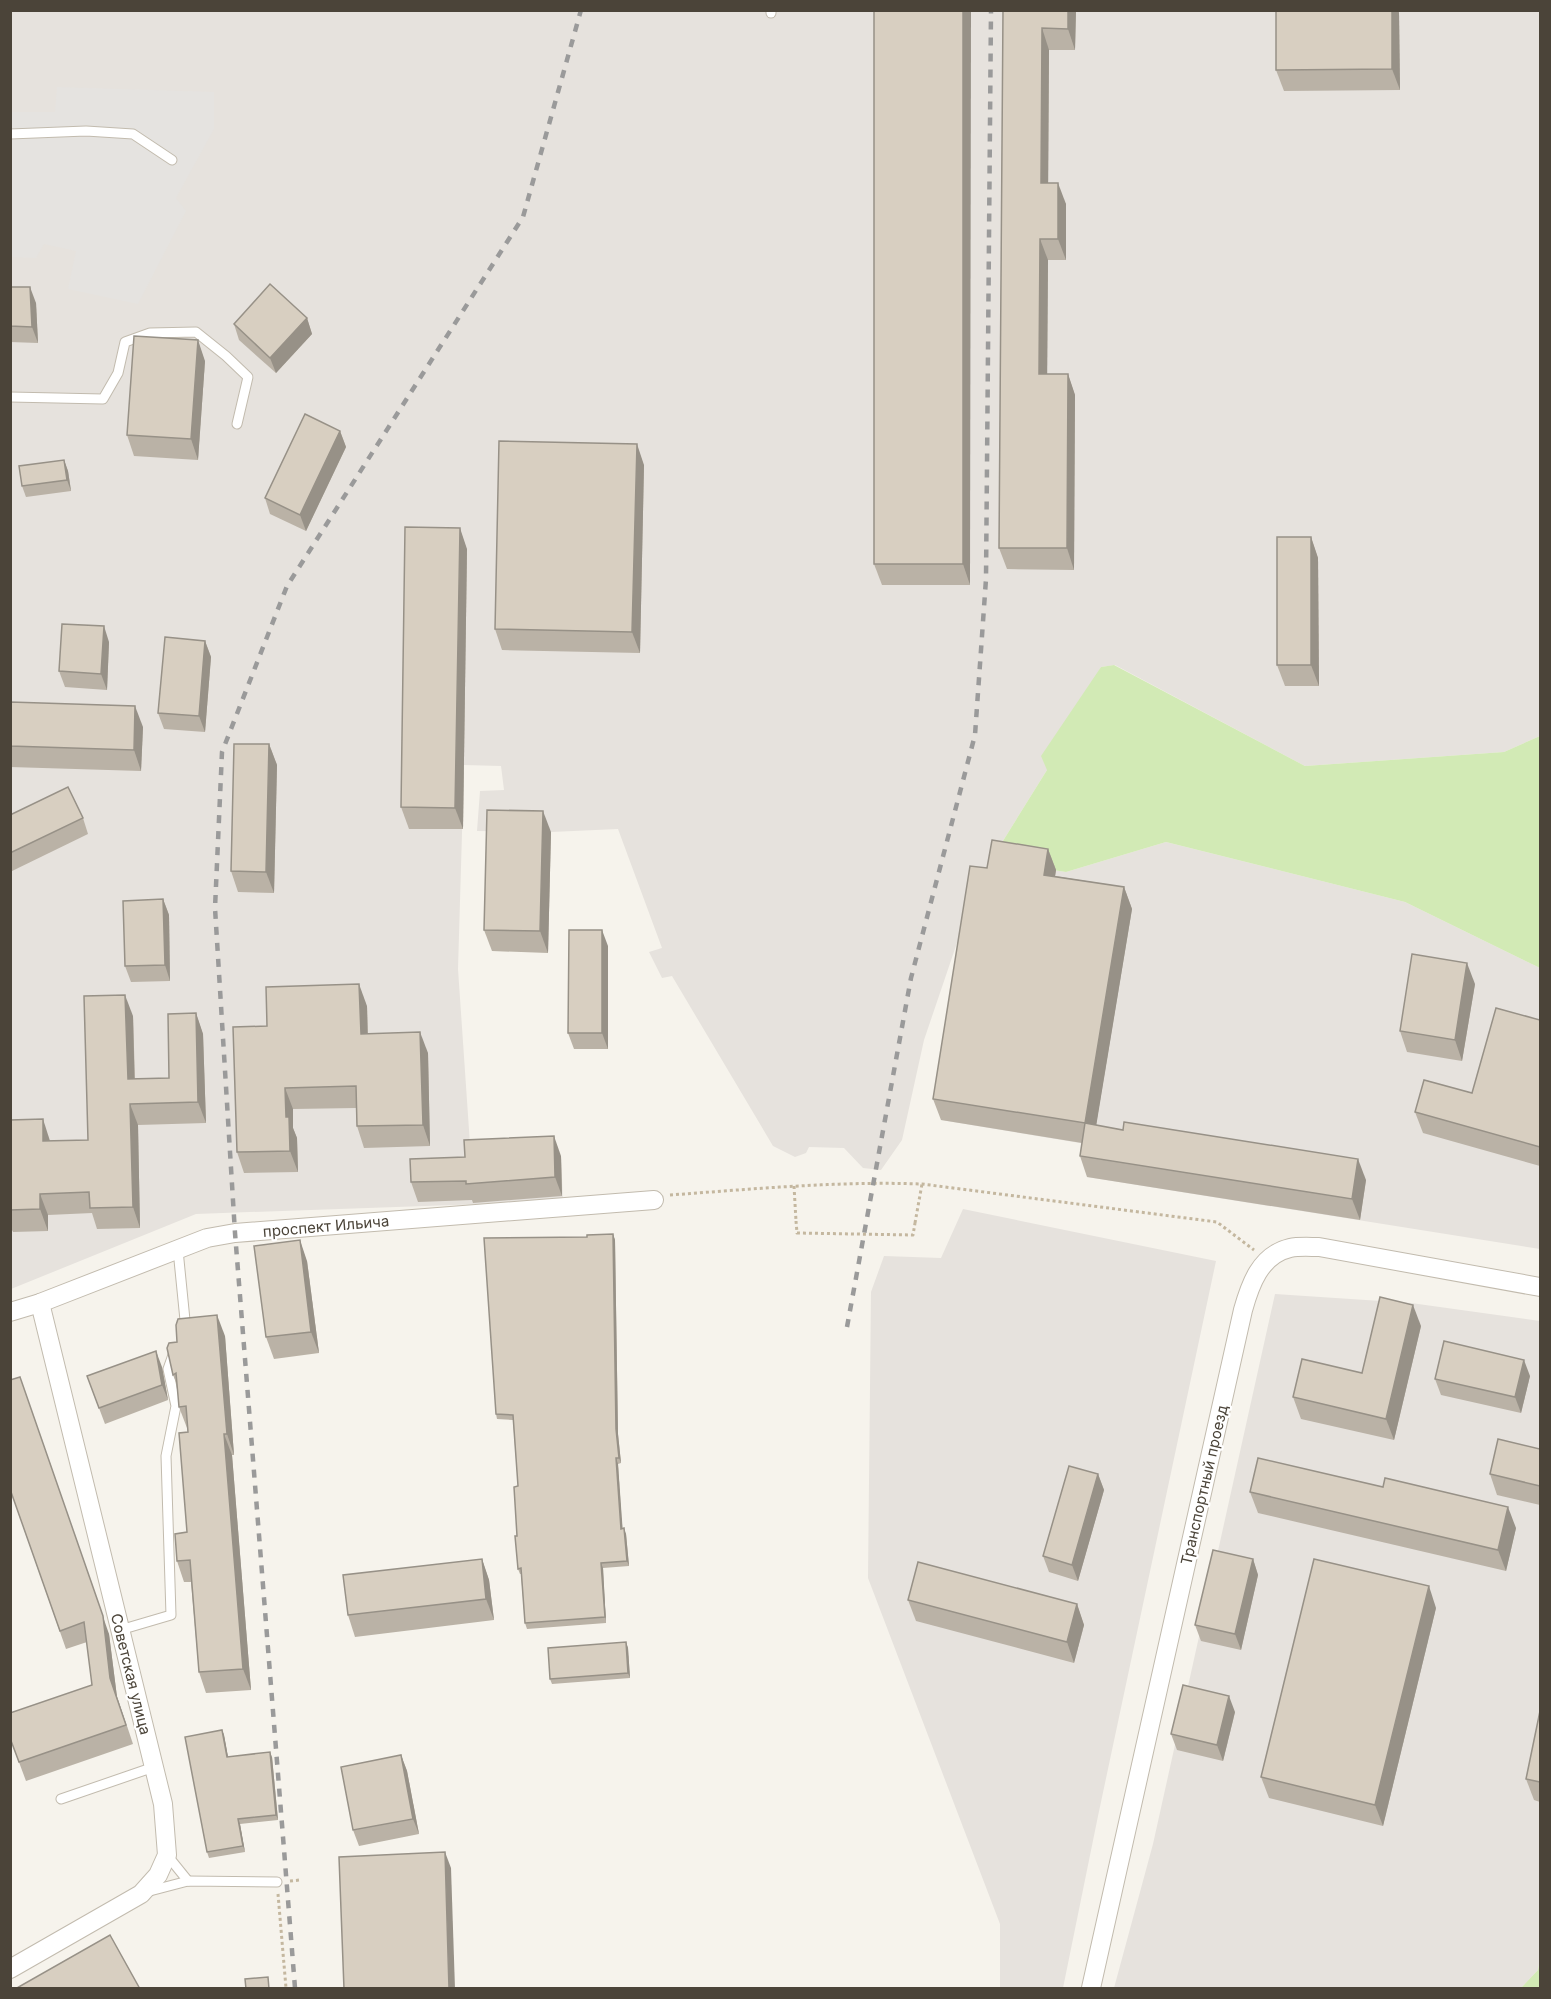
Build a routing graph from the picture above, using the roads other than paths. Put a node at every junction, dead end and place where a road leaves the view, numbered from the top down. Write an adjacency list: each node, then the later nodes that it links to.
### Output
1 (10, 134): 2 (lane)
2 (172, 160)
3 (10, 397): 4 (lane)
4 (237, 424)
5 (654, 1200): 6 (street, проспект Ильича)
6 (178, 1250): 8 (street, проспект Ильича); 10 (lane)
7 (1540, 1287): 18 (street, Транспортный проезд)
8 (40, 1303): 9 (street, проспект Ильича); 10 (street, Советская улица)
9 (10, 1312)
10 (120, 1630): 11 (street, Советская улица)
11 (154, 1767): 12 (lane); 13 (street, Советская улица)
12 (61, 1799)
13 (167, 1856): 14 (lane); 16 (street)
14 (188, 1881): 15 (lane); 16 (lane)
15 (277, 1881)
16 (141, 1894): 17 (street)
17 (10, 1969)
18 (1091, 1989)

